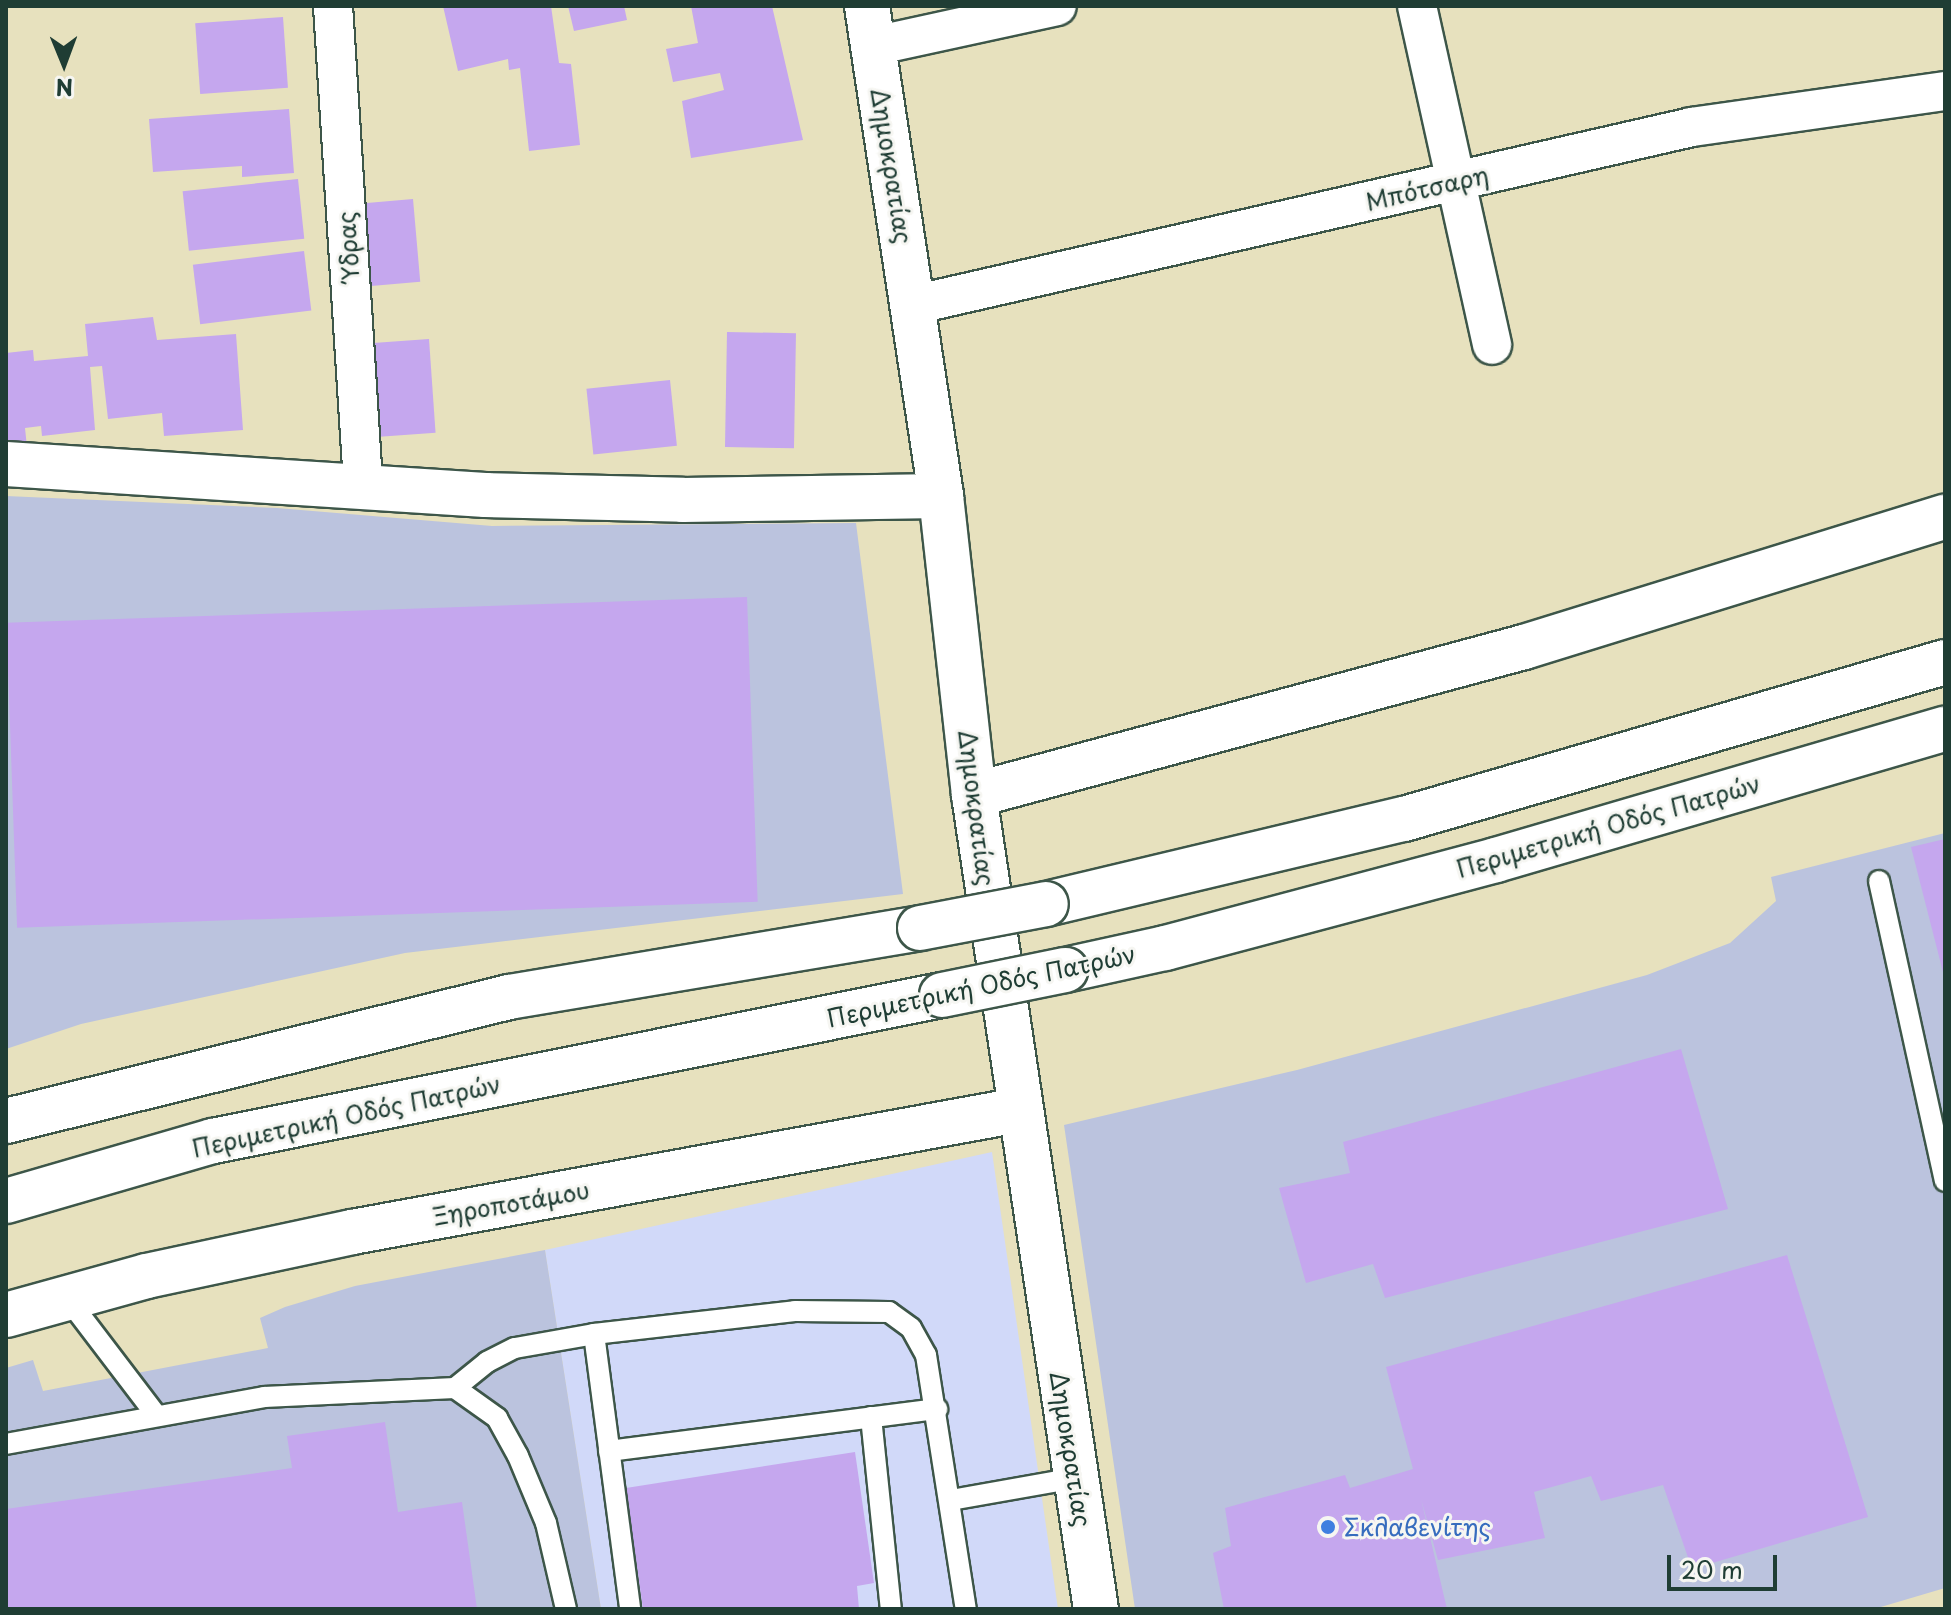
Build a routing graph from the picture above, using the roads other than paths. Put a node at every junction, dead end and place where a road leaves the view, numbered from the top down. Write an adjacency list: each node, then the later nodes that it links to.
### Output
1 (333, 6): 10 (street, Ύδρας)
2 (1057, 6): 4 (street)
3 (1417, 6): 6 (street)
4 (870, 26): 7 (main road, Δημοκρατίας)
5 (1945, 91): 6 (street, Μπότσαρη)
6 (1456, 182): 7 (street, Μπότσαρη); 8 (street)
7 (913, 305): 11 (main road, Δημοκρατίας)
8 (1492, 345)
9 (6, 464): 10 (main road)
10 (363, 485): 11 (main road)
11 (941, 496): 15 (main road, Δημοκρατίας)
12 (1945, 517): 15 (main road)
13 (1945, 662): 18 (main road, bridge)
14 (1945, 729): 20 (main road, Περιμετρική Οδός Πατρών, bridge)
15 (974, 795): 17 (main road, Δημοκρατίας)
16 (1879, 881): 19 (lane)
17 (1019, 1110): 21 (main road, Ξηροποτάμου); 30 (main road, Δημοκρατίας)
18 (6, 1121)
19 (1945, 1181)
20 (6, 1201)
21 (67, 1298): 22 (main road, Ξηροποτάμου); 26 (lane)
22 (6, 1315)
23 (594, 1334): 24 (lane); 25 (lane); 29 (lane)
24 (455, 1388): 26 (lane); 32 (lane)
25 (937, 1409): 27 (lane); 31 (lane)
26 (157, 1416): 28 (lane)
27 (871, 1417): 29 (lane); 34 (lane)
28 (6, 1444)
29 (609, 1451): 33 (lane)
30 (1076, 1478): 31 (lane); 36 (main road, Δημοκρατίας)
31 (951, 1500): 35 (lane)
32 (566, 1609)
33 (630, 1609)
34 (891, 1609)
35 (966, 1609)
36 (1096, 1609)

